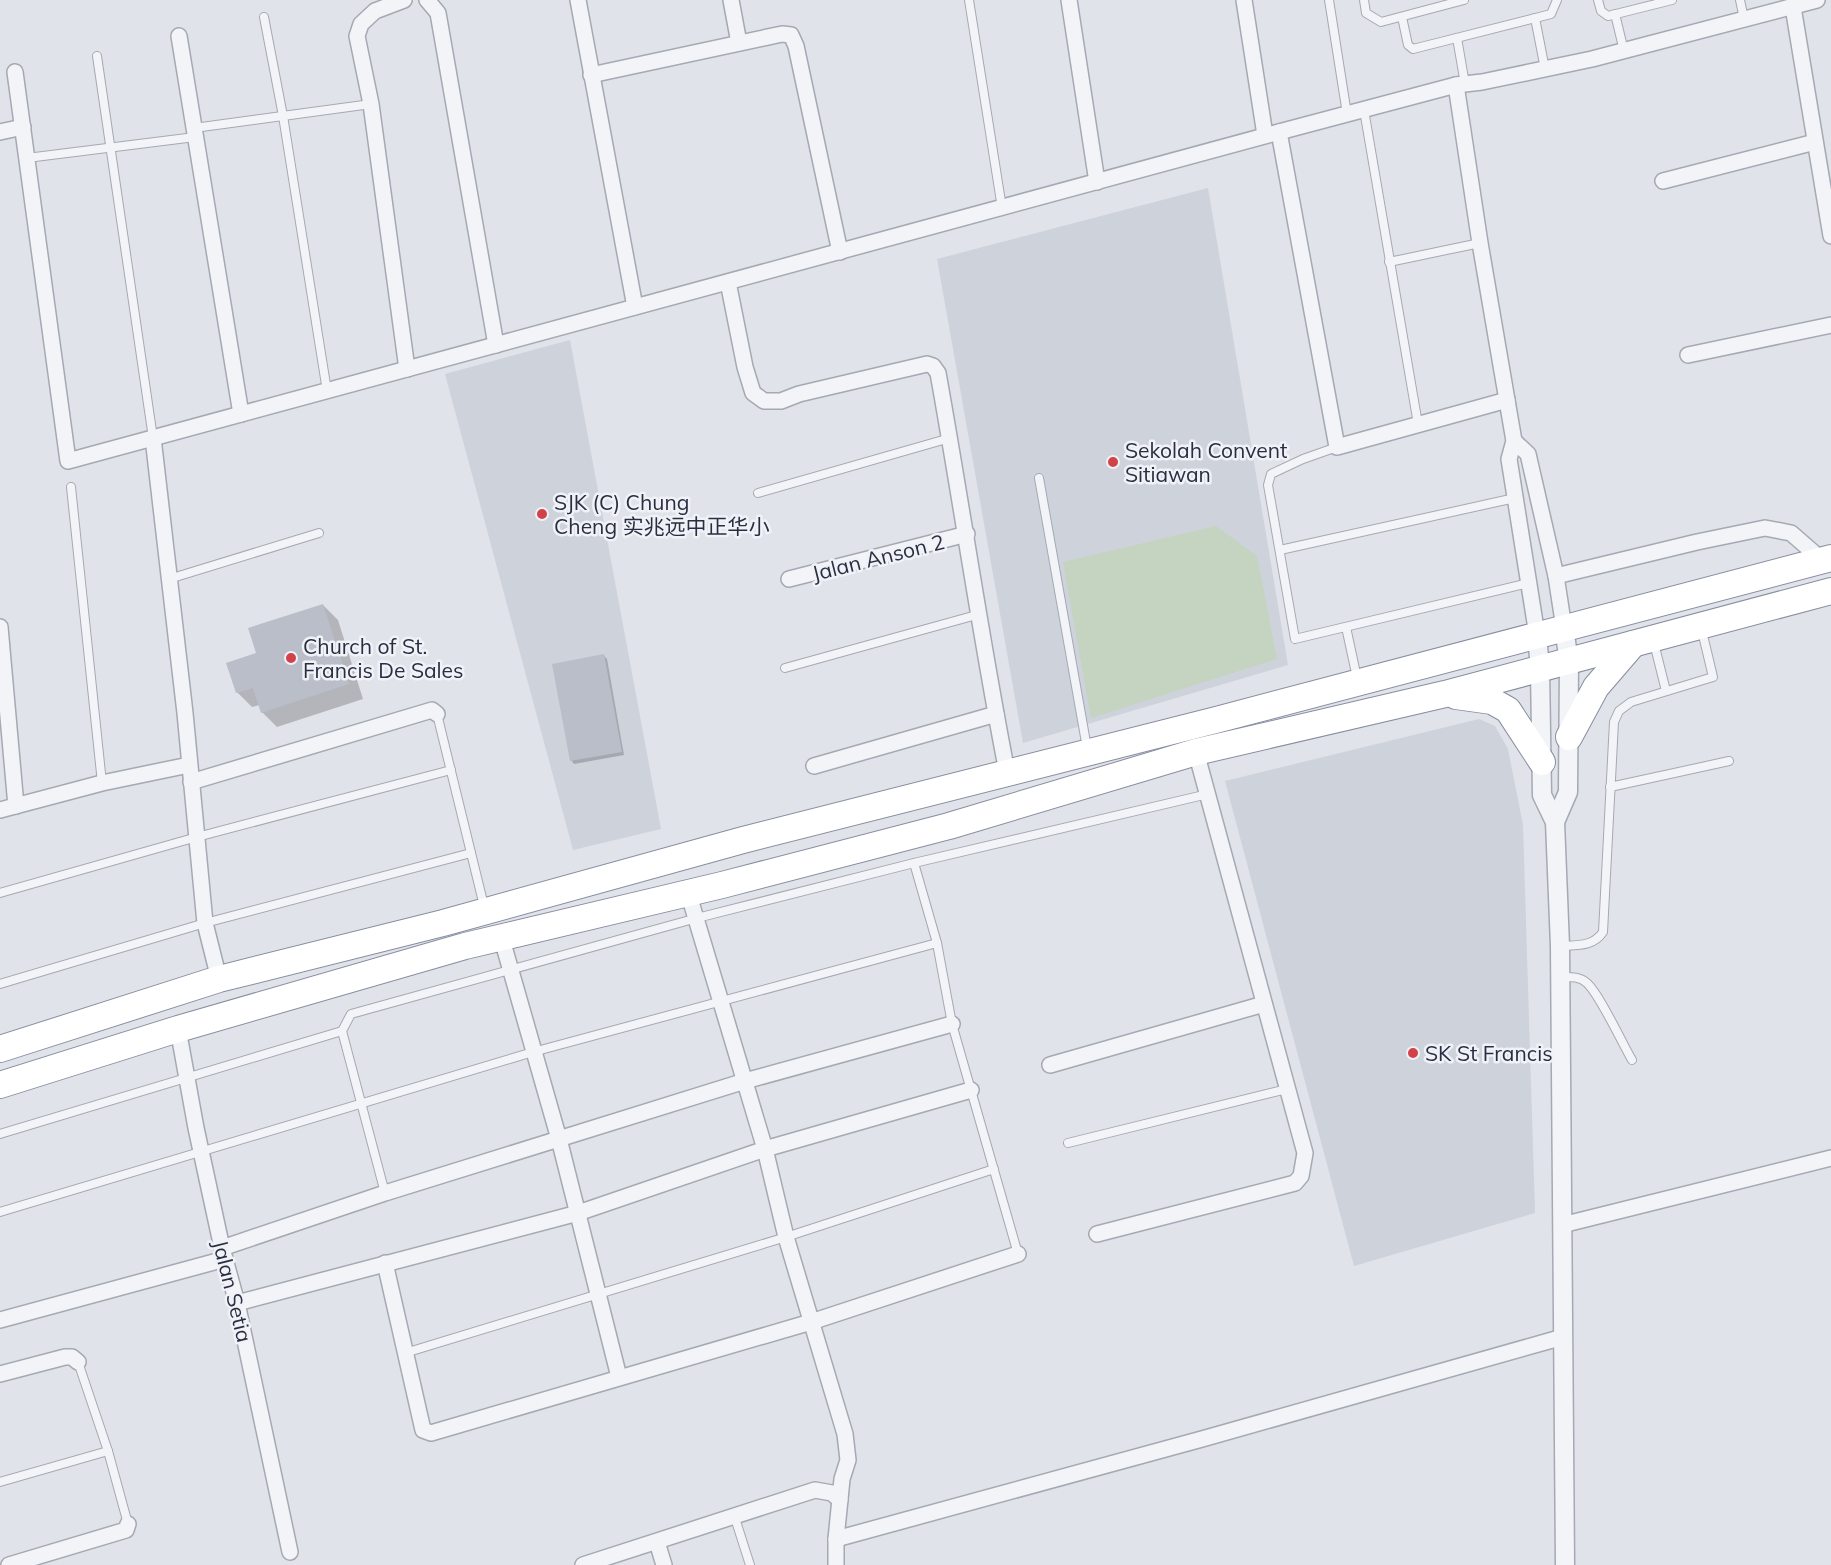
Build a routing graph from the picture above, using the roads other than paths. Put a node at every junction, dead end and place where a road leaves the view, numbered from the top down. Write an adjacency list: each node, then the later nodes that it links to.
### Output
1 (404, 0): 31 (street)
2 (427, 0): 52 (street)
3 (578, 0): 29 (street)
4 (731, 0): 24 (street)
5 (969, 0): 44 (lane)
6 (1069, 0): 43 (street)
7 (1244, 0): 38 (street)
8 (1329, 0): 33 (lane)
9 (1364, 0): 19 (lane)
10 (1464, 0): 19 (lane)
11 (1557, 0): 20 (lane)
12 (1598, 0): 17 (lane)
13 (1672, 0): 17 (lane)
14 (1740, 0): 21 (lane)
15 (1817, 0): 16 (street)
16 (1793, 7): 21 (street); 39 (street)
17 (1615, 14): 25 (lane)
18 (264, 17): 34 (lane)
19 (1402, 17): 23 (lane)
20 (1535, 18): 23 (lane); 27 (lane)
21 (1744, 19): 25 (street)
22 (179, 36): 37 (street)
23 (1457, 38): 30 (lane)
24 (739, 43): 29 (street); 47 (street)
25 (1624, 51): 27 (street)
26 (97, 56): 40 (lane)
27 (1545, 69): 30 (street)
28 (15, 72): 35 (street)
29 (591, 75): 50 (street)
30 (1460, 85): 32 (street); 46 (street)
31 (371, 104): 34 (lane); 54 (street)
32 (1364, 110): 33 (street); 48 (lane)
33 (1347, 114): 38 (street)
34 (283, 116): 37 (lane); 55 (lane)
35 (23, 127): 36 (street); 41 (street)
36 (0, 132)
37 (195, 132): 40 (lane); 57 (street)
38 (1272, 134): 43 (street); 62 (street)
39 (1815, 142): 42 (street); 45 (street)
40 (110, 148): 41 (lane); 59 (lane)
41 (27, 158): 59 (street)
42 (1663, 181)
43 (1097, 182): 44 (street)
44 (1002, 208): 47 (street)
45 (1831, 236)
46 (1480, 243): 48 (lane); 56 (street)
47 (840, 252): 49 (street)
48 (1389, 262): 58 (lane)
49 (728, 282): 50 (street); 60 (street)
50 (635, 307): 52 (street)
51 (1831, 325): 53 (street)
52 (496, 345): 54 (street)
53 (1688, 355)
54 (407, 369): 55 (street)
55 (327, 391): 57 (street)
56 (1507, 400): 58 (street); 61 (street)
57 (242, 414): 59 (street)
58 (1418, 424): 62 (street)
59 (153, 438): 72 (street)
60 (950, 438): 65 (lane); 68 (street)
61 (1514, 441): 66 (street); 71 (street)
62 (1337, 447): 69 (lane)
63 (1039, 478): 93 (lane)
64 (71, 487): 102 (lane)
65 (758, 493)
66 (1515, 498): 69 (lane); 74 (street)
67 (319, 533): 72 (lane)
68 (967, 534): 73 (street, Jalan Anson 2); 76 (street)
69 (1280, 550): 79 (lane)
70 (1826, 559): 71 (street); 80 (highway)
71 (1556, 576): 80 (street)
72 (169, 579): 97 (street)
73 (789, 579)
74 (1529, 583): 79 (lane); 81 (street)
75 (1831, 591): 77 (highway)
76 (980, 614): 84 (lane); 90 (street)
77 (1701, 626): 82 (highway); 87 (lane)
78 (0, 627): 105 (street)
79 (1346, 627): 86 (lane)
80 (1564, 628): 81 (highway); 83 (street)
81 (1537, 635): 85 (street); 86 (highway)
82 (1643, 641): 83 (highway); 87 (lane); 91 (highway)
83 (1569, 662): 85 (highway); 91 (street)
84 (785, 668)
85 (1540, 669): 88 (highway); 96 (street)
86 (1358, 682): 93 (highway)
87 (1666, 691): 103 (lane)
88 (1445, 694): 92 (highway); 96 (highway)
89 (437, 714): 99 (lane); 101 (street)
90 (996, 714): 98 (street); 100 (street)
91 (1569, 737): 107 (street)
92 (1196, 752): 95 (highway); 104 (street)
93 (1088, 753): 100 (highway)
94 (1729, 761): 103 (lane)
95 (1164, 762): 100 (highway); 108 (highway)
96 (1542, 762): 107 (street)
97 (189, 765): 101 (street); 102 (street)
98 (814, 766)
99 (451, 770): 109 (lane); 111 (lane)
100 (1008, 772): 110 (highway)
101 (191, 782): 109 (street)
102 (102, 783): 105 (street)
103 (1611, 787): 121 (lane)
104 (1208, 794): 112 (lane); 127 (street)
105 (16, 806): 106 (street)
106 (0, 810)
107 (1555, 822): 121 (street)
108 (949, 826): 110 (highway); 113 (highway)
109 (197, 837): 114 (lane); 117 (street)
110 (743, 840): 115 (highway)
111 (471, 853): 115 (lane); 117 (lane)
112 (914, 863): 116 (lane); 119 (lane)
113 (688, 892): 115 (highway); 116 (street); 118 (highway)
114 (0, 893)
115 (486, 911): 124 (highway)
116 (697, 918): 122 (lane); 126 (street)
117 (205, 923): 124 (street); 125 (lane)
118 (501, 936): 120 (highway); 122 (street)
119 (937, 943): 126 (lane); 128 (lane)
120 (465, 946): 124 (highway); 129 (highway)
121 (1560, 946): 123 (street)
122 (510, 970): 130 (lane); 132 (street)
123 (1560, 977): 133 (lane); 151 (street)
124 (219, 979): 131 (highway)
125 (0, 984)
126 (722, 1001): 132 (lane); 136 (street)
127 (1264, 1004): 134 (street); 138 (street)
128 (952, 1024): 136 (street); 139 (lane)
129 (178, 1029): 131 (highway); 135 (street, Jalan Setia); 137 (highway)
130 (342, 1031): 135 (lane); 140 (lane)
131 (0, 1050)
132 (533, 1052): 140 (lane); 142 (street)
133 (1632, 1060)
134 (1050, 1065)
135 (187, 1078): 141 (lane); 145 (street, Jalan Setia)
136 (745, 1081): 142 (street); 144 (street)
137 (0, 1084)
138 (1287, 1089): 143 (lane); 152 (street)
139 (970, 1090): 144 (street); 147 (lane)
140 (363, 1103): 145 (lane); 148 (lane)
141 (0, 1134)
142 (559, 1139): 148 (street); 150 (street)
143 (1068, 1143)
144 (765, 1149): 150 (street); 153 (street)
145 (201, 1151): 149 (lane); 154 (street, Jalan Setia)
146 (1831, 1158): 151 (street)
147 (994, 1169): 153 (lane); 155 (lane)
148 (385, 1193): 154 (street)
149 (0, 1212)
150 (578, 1213): 156 (street); 157 (street)
151 (1562, 1225): 161 (street)
152 (1097, 1234)
153 (786, 1237): 157 (lane); 160 (street)
154 (223, 1254): 158 (street, Jalan Setia); 159 (street)
155 (1018, 1254): 160 (street)
156 (386, 1263): 158 (street); 162 (street)
157 (597, 1296): 162 (lane); 165 (street)
158 (237, 1302): 173 (street, Jalan Setia)
159 (0, 1320)
160 (811, 1322): 165 (street); 168 (street)
161 (1563, 1337): 171 (street); 179 (street)
162 (405, 1353): 165 (street)
163 (78, 1362): 164 (street); 166 (lane)
164 (0, 1374)
165 (619, 1377)
166 (108, 1451): 167 (lane); 170 (lane)
167 (0, 1482)
168 (840, 1500): 169 (street); 171 (street)
169 (734, 1515): 172 (street); 177 (lane)
170 (128, 1524): 174 (street)
171 (836, 1539): 178 (street)
172 (657, 1542): 175 (street); 176 (street)
173 (290, 1552)
174 (9, 1565)
175 (583, 1565)
176 (664, 1565)
177 (750, 1565)
178 (836, 1565)
179 (1565, 1565)

